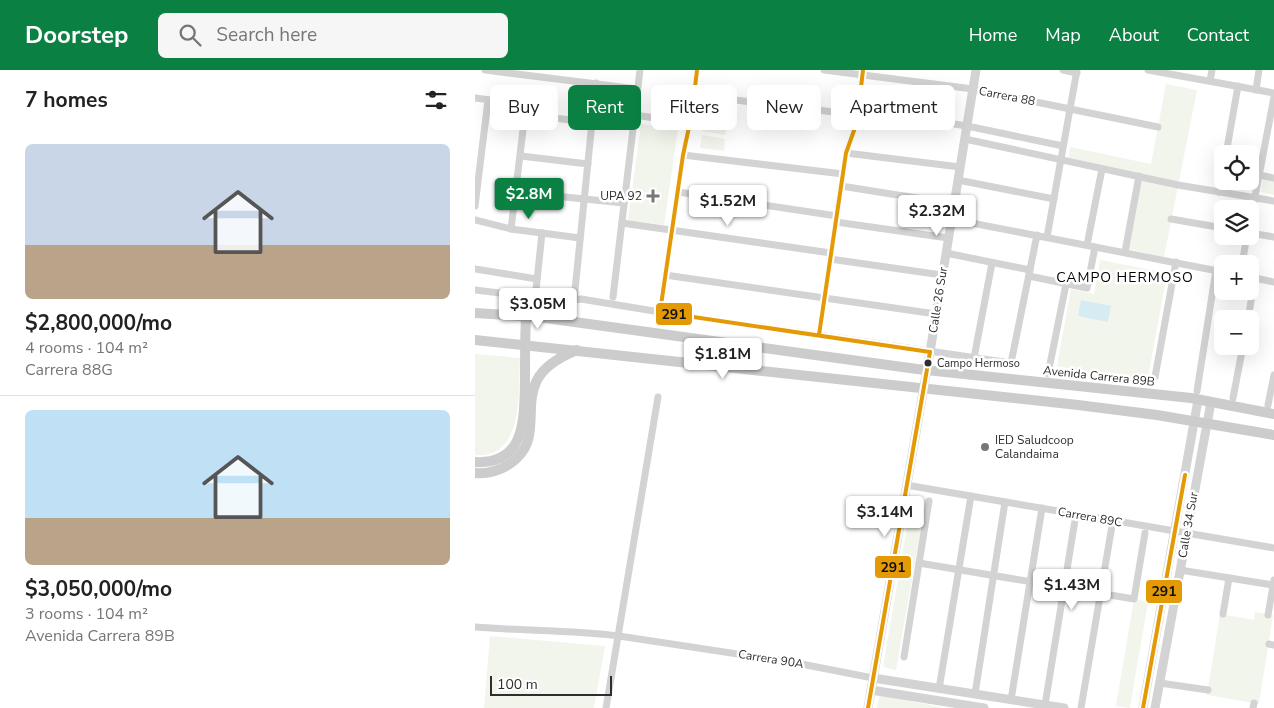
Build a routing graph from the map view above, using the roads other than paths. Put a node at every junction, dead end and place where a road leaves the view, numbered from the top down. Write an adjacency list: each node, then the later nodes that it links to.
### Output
1 (485, 70): 13 (street)
2 (640, 70): 17 (street)
3 (697, 70): 18 (street)
4 (824, 70): 12 (street, Carrera 88)
5 (976, 70): 21 (street, Calle 26 Sur)
6 (1063, 70): 10 (street)
7 (1149, 70): 11 (street)
8 (1212, 70): 14 (street)
9 (1259, 70): 22 (street)
10 (1077, 71): 29 (street)
11 (1162, 71): 14 (street)
12 (863, 72): 19 (street); 21 (street, Carrera 88)
13 (547, 74): 15 (street)
14 (1210, 81): 20 (street)
15 (596, 83): 16 (street)
16 (610, 85)
17 (638, 85)
18 (695, 85)
19 (861, 85)
20 (1238, 86): 22 (street); 40 (street)
21 (973, 89): 29 (street, Carrera 88); 31 (street, Calle 26 Sur)
22 (1256, 90): 23 (street)
23 (1274, 93)
24 (1274, 97): 38 (street)
25 (475, 98): 27 (street)
26 (737, 99): 28 (street)
27 (488, 100): 65 (street)
28 (831, 109)
29 (1069, 109): 32 (street, Carrera 88); 41 (street)
30 (955, 124): 31 (street)
31 (967, 126): 39 (street, Calle 26 Sur); 41 (street)
32 (1158, 127)
33 (523, 130): 44 (street)
34 (591, 130): 46 (street)
35 (632, 130): 63 (street)
36 (689, 130): 43 (street)
37 (853, 130): 42 (street)
38 (1270, 137): 50 (street)
39 (965, 139): 45 (street); 47 (street, Calle 26 Sur)
40 (1228, 145)
41 (1063, 146): 45 (street)
42 (846, 153): 47 (street); 49 (street)
43 (683, 154): 49 (street); 57 (street)
44 (521, 156): 46 (street); 56 (street)
45 (1061, 160): 48 (street); 61 (street)
46 (588, 164): 60 (street)
47 (960, 167): 53 (street, Calle 26 Sur)
48 (1102, 169): 51 (street); 81 (street)
49 (843, 174): 54 (street)
50 (1259, 175): 52 (street)
51 (1139, 176): 58 (street); 82 (street)
52 (1274, 178)
53 (958, 180): 61 (street); 64 (street, Calle 26 Sur)
54 (841, 186): 64 (street); 66 (street)
55 (1256, 190): 59 (street)
56 (515, 192): 60 (street); 72 (street)
57 (678, 192): 66 (street); 73 (street)
58 (1219, 192): 59 (street)
59 (1255, 198): 62 (street)
60 (584, 199): 63 (street); 79 (street)
61 (1054, 199): 77 (street)
62 (1274, 201)
63 (624, 203): 70 (street)
64 (954, 204): 67 (street, Calle 26 Sur)
65 (475, 206)
66 (836, 219): 80 (street); 84 (street)
67 (951, 219): 76 (street); 80 (street, Calle 26 Sur)
68 (1171, 219): 71 (street)
69 (475, 220): 72 (street)
70 (622, 223): 73 (street); 98 (street)
71 (1214, 226)
72 (511, 229): 74 (street)
73 (672, 230): 84 (street); 90 (street)
74 (542, 233): 79 (street); 93 (street)
75 (1259, 234): 78 (street)
76 (1037, 236): 77 (street); 89 (street)
77 (1047, 237): 81 (street)
78 (1274, 237)
79 (580, 238): 101 (street)
80 (948, 238): 83 (street, Calle 26 Sur)
81 (1091, 246): 82 (street); 95 (street)
82 (1125, 252): 85 (street)
83 (946, 253): 86 (street); 91 (street, Calle 26 Sur)
84 (831, 256): 91 (street); 99 (street)
85 (1176, 262): 88 (street); 118 (street)
86 (992, 263): 89 (street); 114 (street)
87 (475, 269): 93 (street)
88 (1214, 270)
89 (1029, 273): 95 (street); 114 (street)
90 (665, 275): 99 (street); 102 (street)
91 (942, 275): 105 (street, Calle 26 Sur)
92 (1259, 278): 94 (street)
93 (537, 279): 97 (street)
94 (1274, 282)
95 (1067, 284): 116 (street)
96 (475, 290): 101 (street)
97 (536, 290)
98 (613, 297)
99 (825, 298): 105 (street); 108 (street)
100 (1214, 299): 120 (street)
101 (574, 300): 102 (street)
102 (660, 312): 108 (street)
103 (475, 313): 104 (main road, Avenida Carrera 89B)
104 (488, 314): 106 (main road, Avenida Carrera 89B); 107 (main road)
105 (936, 314): 112 (street, Calle 26 Sur)
106 (526, 316): 110 (main road); 115 (main road, Avenida Carrera 89B)
107 (475, 318)
108 (819, 336): 112 (street)
109 (475, 340): 110 (main road)
110 (525, 344): 111 (main road); 128 (main road)
111 (577, 350): 119 (main road); 129 (main road)
112 (930, 352): 114 (street); 115 (street, Calle 26 Sur)
113 (1241, 355): 122 (street)
114 (974, 358)
115 (927, 370): 119 (street, Calle 26 Sur); 120 (main road, Avenida Carrera 89B)
116 (1048, 374)
117 (1274, 375): 124 (street)
118 (1155, 377)
119 (923, 389): 125 (main road); 130 (street, Calle 26 Sur)
120 (1197, 396): 123 (main road, Avenida Carrera 89B); 125 (street)
121 (657, 397): 153 (street)
122 (1233, 398)
123 (1211, 402): 124 (main road, Avenida Carrera 89B); 126 (street, Calle 34 Sur)
124 (1271, 410)
125 (1194, 422): 126 (main road); 137 (street)
126 (1207, 424): 127 (main road); 139 (street, Calle 34 Sur)
127 (1274, 435)
128 (475, 462)
129 (475, 473)
130 (906, 485): 131 (street, Carrera 89C); 155 (street, Calle 26 Sur)
131 (971, 496): 133 (street, Carrera 89C); 142 (street)
132 (929, 501): 141 (street)
133 (1005, 502): 134 (street, Carrera 89C); 144 (street)
134 (1042, 508): 135 (street, Carrera 89C); 146 (street)
135 (1076, 514): 136 (street, Carrera 89C); 148 (street)
136 (1113, 520): 137 (street, Carrera 89C); 149 (street)
137 (1175, 531): 139 (street, Carrera 89C); 169 (street)
138 (1145, 533): 149 (street)
139 (1187, 533): 140 (street, Carrera 89C); 143 (street, Calle 34 Sur)
140 (1274, 548)
141 (919, 563): 142 (street); 154 (street)
142 (959, 570): 144 (street); 157 (street)
143 (1180, 570): 145 (street); 156 (street, Calle 34 Sur)
144 (994, 576): 146 (street); 160 (street)
145 (1229, 578): 147 (street); 150 (street)
146 (1030, 582): 148 (street); 161 (street)
147 (1274, 582): 151 (street)
148 (1064, 588): 149 (street); 162 (street)
149 (1100, 594): 168 (street)
150 (1223, 614)
151 (1268, 614)
152 (475, 627): 153 (street, Carrera 90A)
153 (619, 636): 155 (street, Carrera 90A); 164 (street)
154 (904, 658)
155 (873, 678): 157 (street, Carrera 90A); 158 (street, Calle 26 Sur)
156 (1160, 683): 159 (street); 170 (street, Calle 34 Sur)
157 (939, 689): 160 (street, Carrera 90A)
158 (871, 690): 163 (street); 165 (street, Calle 26 Sur)
159 (1208, 690)
160 (975, 694): 161 (street, Carrera 90A)
161 (1011, 700): 162 (street, Carrera 90A)
162 (1045, 705): 167 (street, Carrera 90A)
163 (953, 706): 166 (street)
164 (606, 708)
165 (868, 708)
166 (985, 708)
167 (1064, 708)
168 (1081, 708)
169 (1143, 708)
170 (1155, 708)

